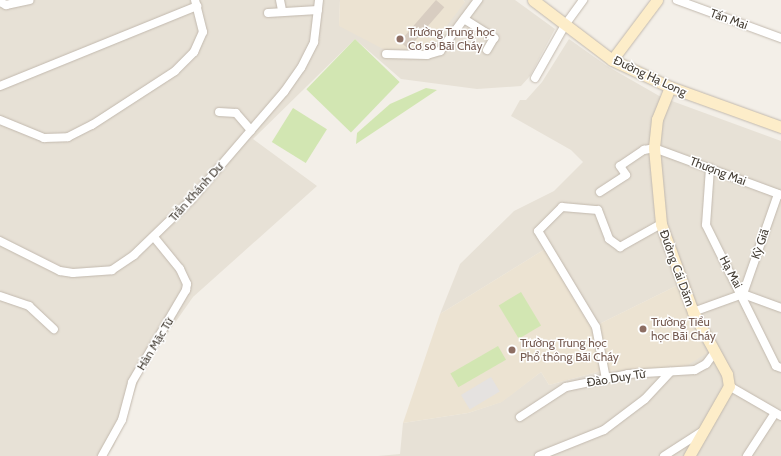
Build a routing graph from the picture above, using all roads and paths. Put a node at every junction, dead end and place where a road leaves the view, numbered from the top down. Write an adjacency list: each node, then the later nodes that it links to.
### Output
1 (29, 0): 9 (street)
2 (280, 0): 11 (street)
3 (319, 0): 12 (street, Trần Khánh Dư)
4 (478, 0): 14 (street)
5 (533, 0): 15 (street, Đường Hạ Long)
6 (583, 0): 15 (street)
7 (657, 0): 19 (street)
8 (677, 0): 16 (street, Tấn Mai)
9 (0, 2)
10 (196, 3): 21 (street); 24 (street)
11 (282, 10): 12 (street); 13 (street)
12 (318, 10): 26 (street, Trần Khánh Dư)
13 (268, 13)
14 (464, 19): 17 (street); 18 (street)
15 (565, 25): 19 (street, Đường Hạ Long); 20 (street)
16 (781, 38)
17 (487, 50)
18 (386, 54)
19 (612, 60): 22 (street, Đường Hạ Long)
20 (535, 78)
21 (0, 86)
22 (670, 87): 25 (street, Đường Hạ Long); 27 (street, Đường Cái Dăm)
23 (220, 112): 26 (street)
24 (0, 120)
25 (781, 127)
26 (251, 130): 32 (street, Trần Khánh Dư)
27 (654, 148): 28 (street, Thượng Mai); 29 (street); 31 (street, Đường Cái Dăm)
28 (710, 168): 30 (street, Thượng Mai); 34 (street, Hạ Mai)
29 (600, 192)
30 (779, 194): 34 (street, Kỳ Giã)
31 (661, 224): 37 (street, Đường Cái Dăm); 42 (street)
32 (154, 237): 33 (street, Trần Khánh Dư); 47 (street, Hàn Mặc Tử)
33 (0, 241)
34 (743, 294): 36 (street); 37 (street); 40 (street, Hạ Mai)
35 (0, 296): 38 (street)
36 (781, 308)
37 (693, 312): 39 (street, Đường Cái Dăm)
38 (54, 330)
39 (715, 352): 41 (street, Đào Duy Từ); 43 (street, Đường Cái Dăm)
40 (781, 368)
41 (670, 372): 42 (street, Đào Duy Từ); 48 (street)
42 (606, 379): 45 (street, Đào Duy Từ)
43 (729, 386): 44 (street); 46 (street)
44 (778, 415): 51 (street)
45 (520, 417)
46 (707, 428): 49 (street); 50 (street)
47 (102, 456)
48 (539, 456)
49 (664, 456)
50 (689, 456)
51 (747, 456)

